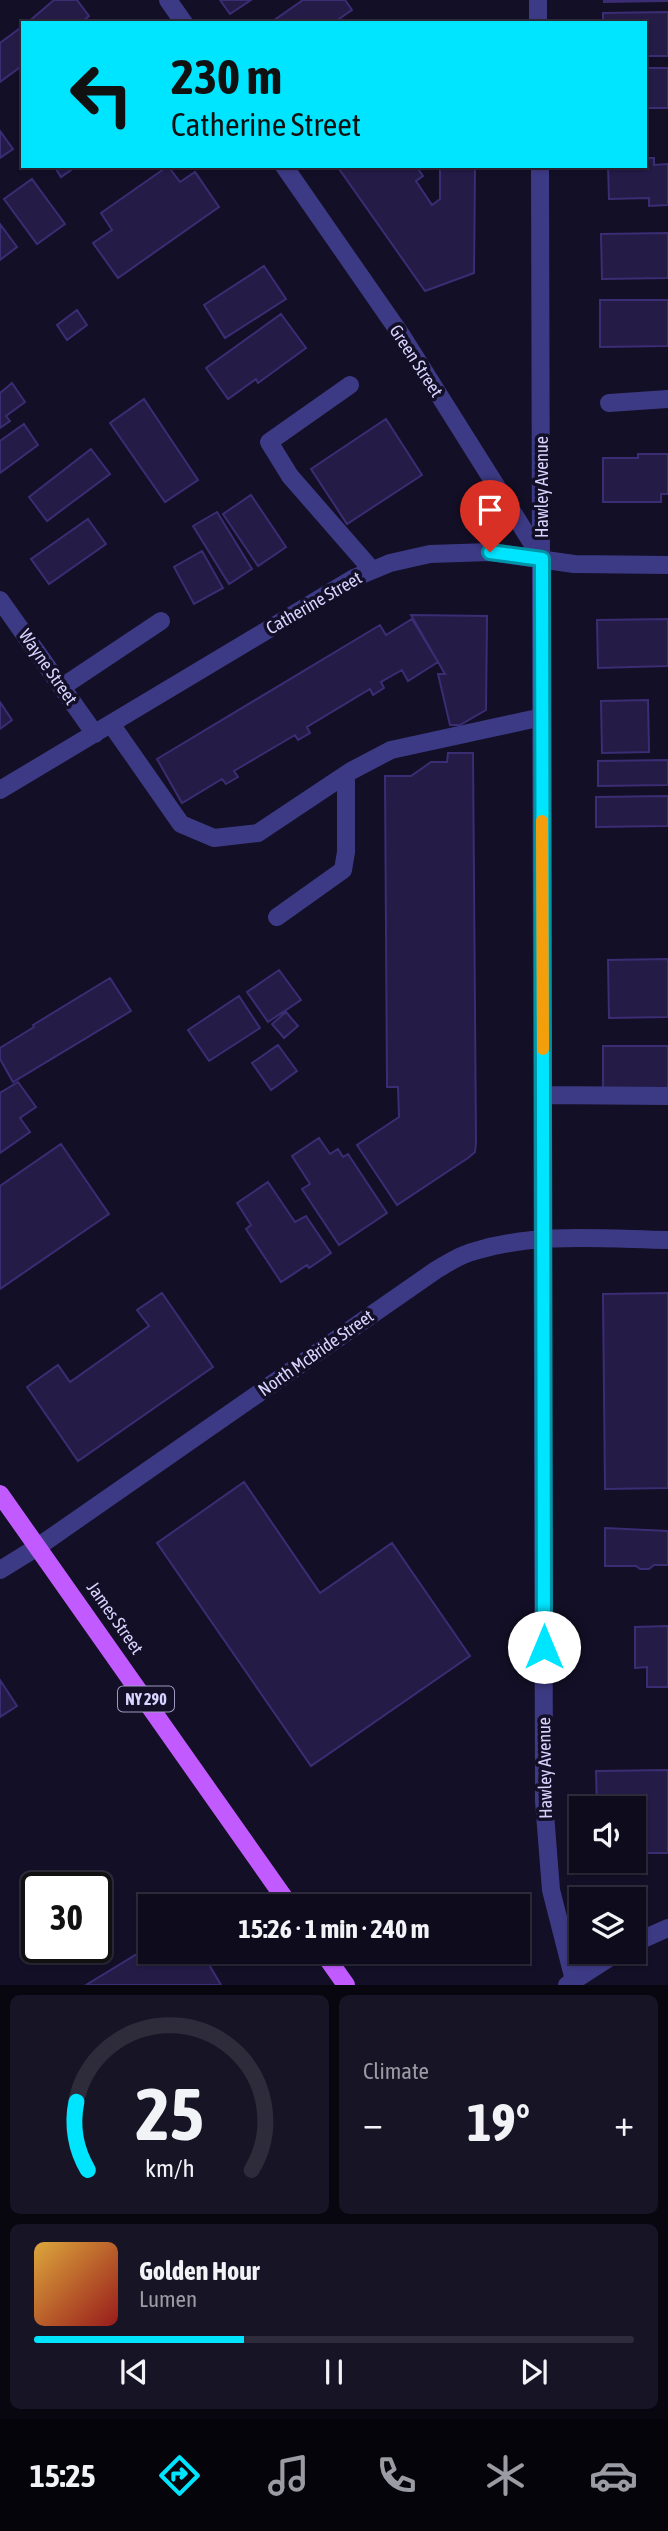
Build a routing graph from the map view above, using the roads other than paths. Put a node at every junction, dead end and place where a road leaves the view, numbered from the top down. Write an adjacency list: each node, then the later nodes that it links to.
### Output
1 (168, 0): 3 (street)
2 (538, 0): 4 (street)
3 (183, 21)
4 (538, 21)
5 (285, 168): 10 (street, Green Street)
6 (540, 168): 10 (street, Hawley Avenue)
7 (350, 384): 12 (street)
8 (668, 399): 9 (street)
9 (609, 403)
10 (542, 559): 11 (street, Catherine Street); 12 (street, Catherine Street); 16 (street, Hawley Avenue)
11 (668, 565)
12 (372, 570): 17 (street, Catherine Street)
13 (0, 600): 15 (street, Wayne Street)
14 (161, 621): 15 (street)
15 (62, 687): 17 (street, Wayne Street)
16 (542, 717): 18 (street, Wayne Street); 21 (street, Hawley Avenue)
17 (103, 729): 18 (street, Wayne Street); 19 (street, Catherine Street)
18 (346, 775): 20 (street)
19 (0, 790)
20 (277, 917)
21 (543, 1095): 22 (street); 23 (street, Hawley Avenue)
22 (668, 1096)
23 (543, 1239): 24 (street, North McBride Street); 26 (street, North McBride Street); 33 (street, Hawley Avenue)
24 (668, 1240)
25 (0, 1494): 26 (main road, James Street / NY 290)
26 (39, 1546): 27 (street, North McBride Street); 28 (main road, James Street / NY 290)
27 (0, 1570)
28 (282, 1894)
29 (668, 1928): 30 (street)
30 (646, 1938)
31 (331, 1964): 34 (main road)
32 (600, 1964): 33 (street)
33 (570, 1983)
34 (346, 1985)

